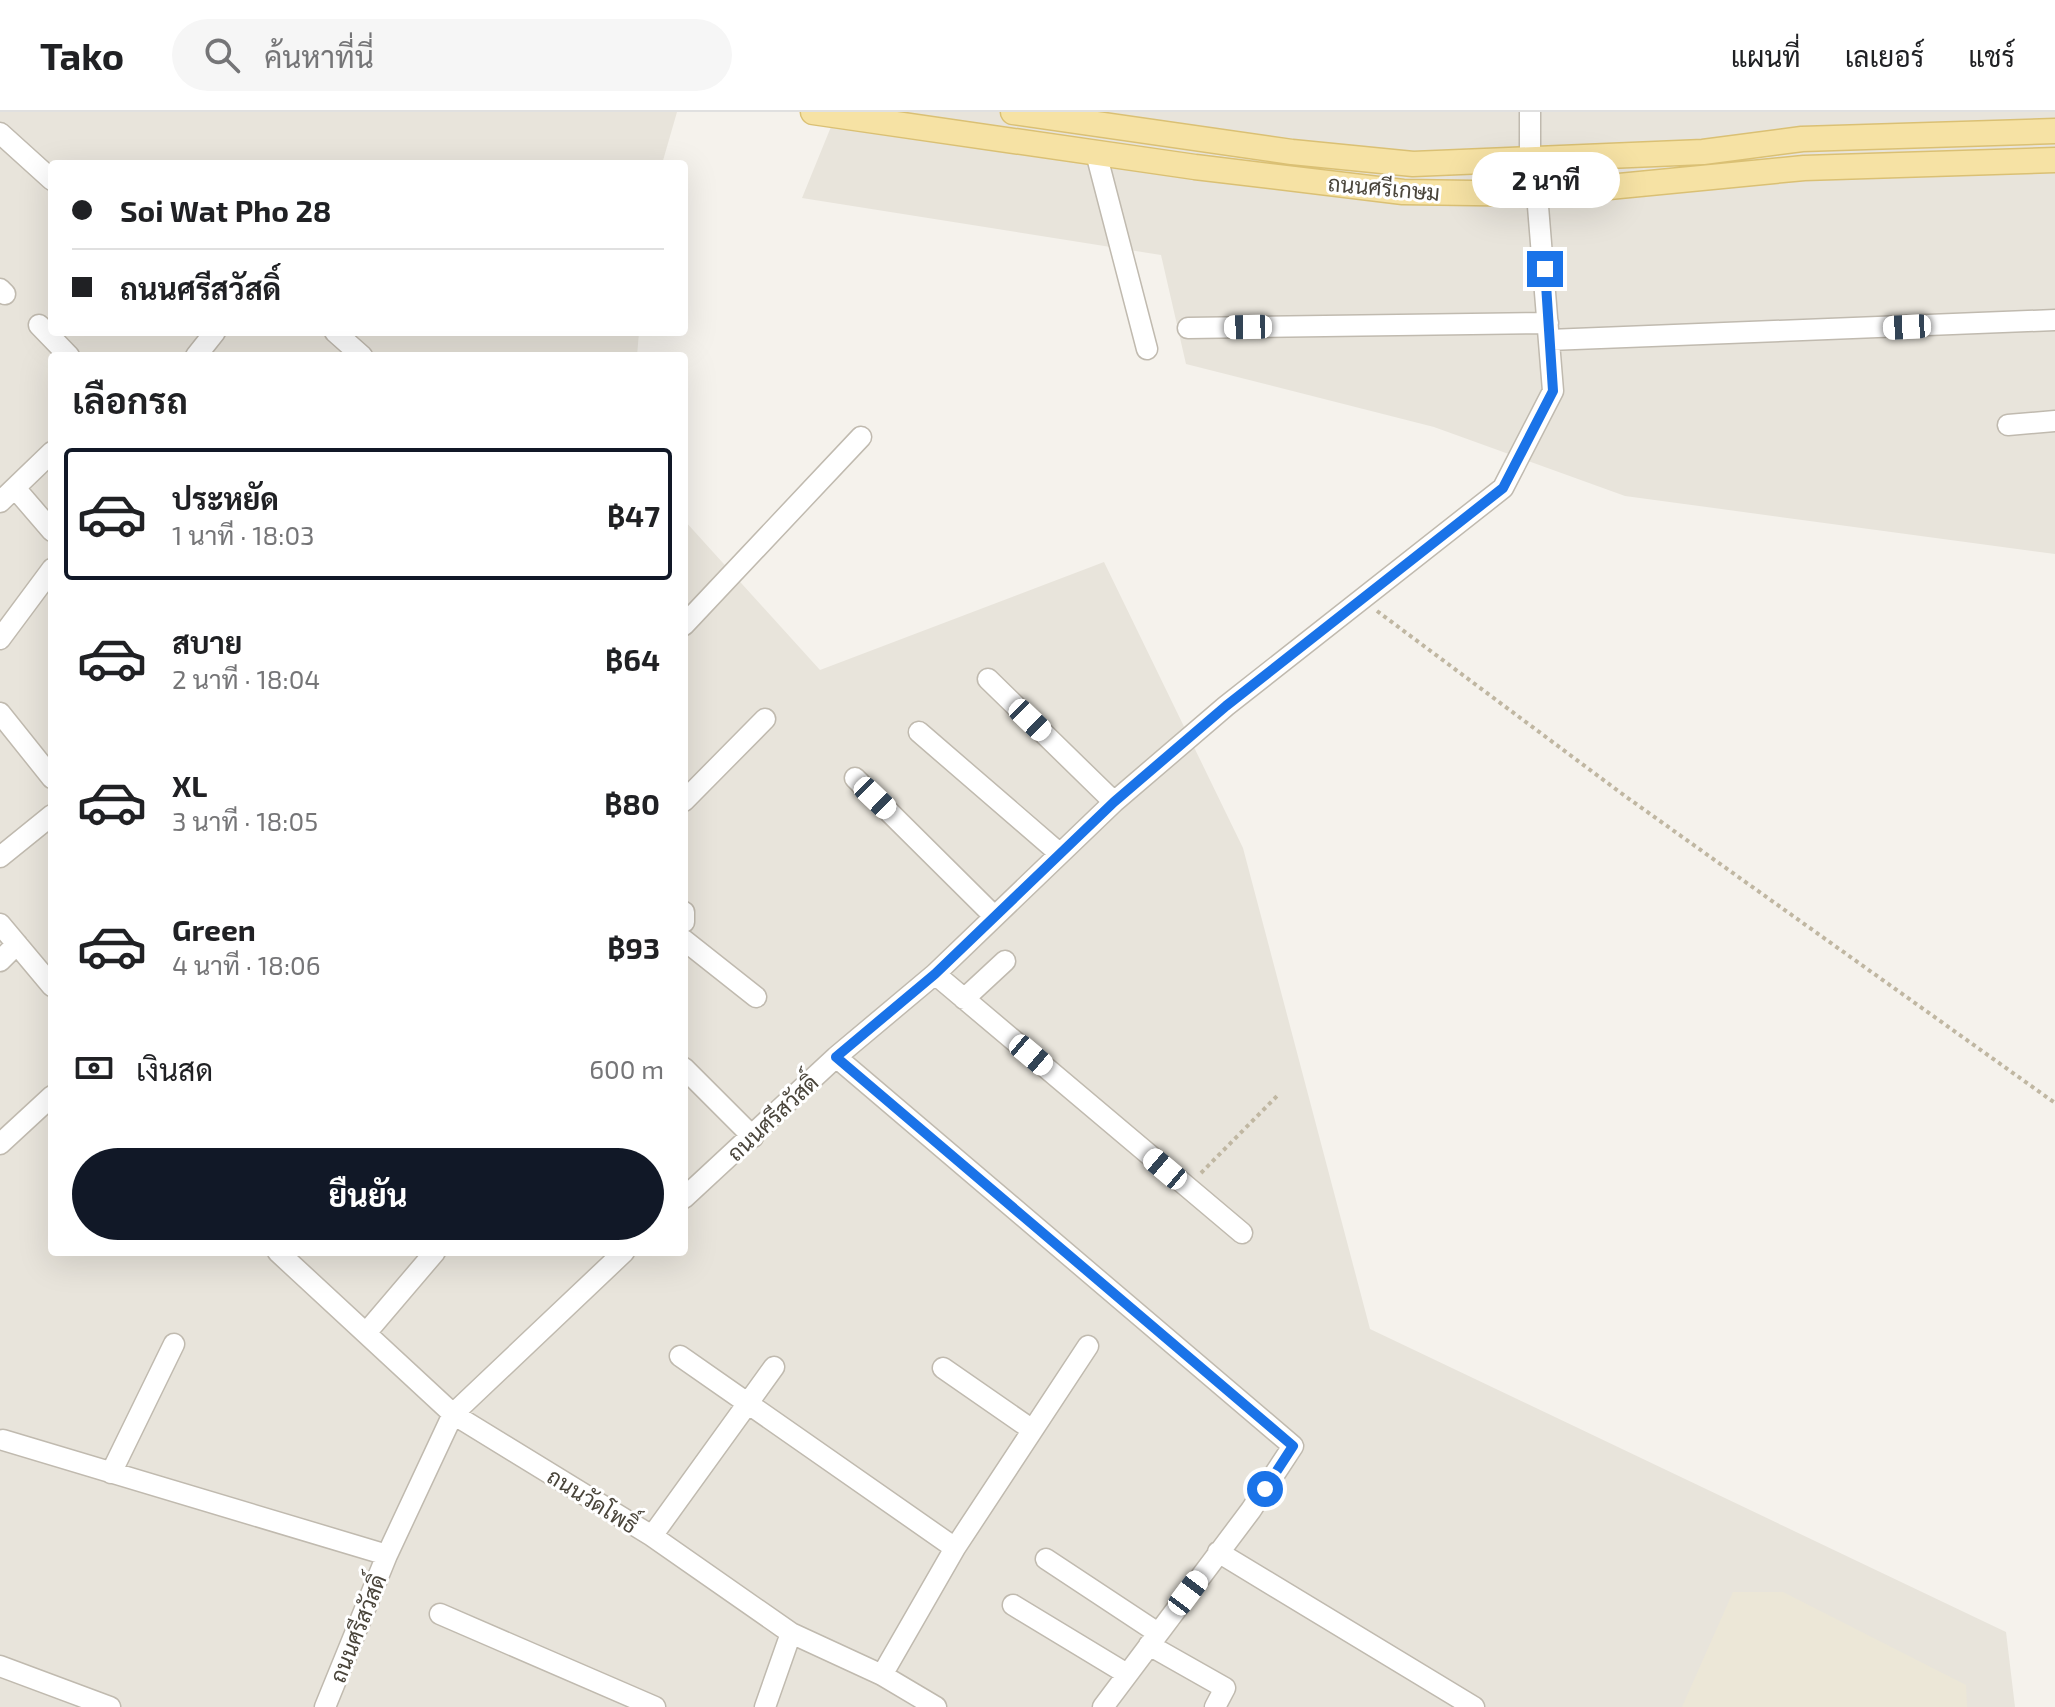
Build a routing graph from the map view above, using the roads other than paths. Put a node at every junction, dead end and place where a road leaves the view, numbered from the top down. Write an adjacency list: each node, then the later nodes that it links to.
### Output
1 (813, 112): 4 (main road, ถนนศรีเกษม)
2 (1013, 112): 8 (main road, ถนนศรีเกษม)
3 (1530, 112): 8 (street)
4 (877, 117): 7 (main road, ถนนศรีเกษม)
5 (2055, 131): 8 (main road, ถนนศรีเกษม)
6 (0, 133): 10 (street)
7 (1096, 153): 11 (main road, ถนนศรีเกษม); 20 (street)
8 (1530, 160)
9 (2055, 160): 11 (main road, ถนนศรีเกษม)
10 (48, 176)
11 (1537, 194): 15 (street, ถนนศรีสวัสดิ์)
12 (2055, 320): 15 (street)
13 (39, 325): 16 (street)
14 (1188, 328): 15 (street)
15 (1549, 332): 41 (street, ถนนศรีสวัสดิ์)
16 (48, 334)
17 (50, 336): 21 (street)
18 (212, 336): 22 (street)
19 (340, 336): 23 (street)
20 (1147, 349)
21 (65, 352)
22 (199, 352)
23 (358, 352)
24 (2055, 421): 25 (street)
25 (2008, 425)
26 (861, 437): 32 (street)
27 (48, 456): 28 (street)
28 (15, 488): 29 (street); 30 (street)
29 (0, 502)
30 (48, 526)
31 (48, 574): 33 (street)
32 (688, 621)
33 (0, 639)
34 (988, 679): 41 (street)
35 (0, 713): 38 (street)
36 (765, 719): 40 (street)
37 (919, 732): 43 (street)
38 (48, 773)
39 (855, 778): 45 (street)
40 (688, 797)
41 (1114, 802): 43 (street, ถนนศรีสวัสดิ์)
42 (48, 818): 44 (street)
43 (1059, 853): 45 (street, ถนนศรีสวัสดิ์)
44 (0, 857)
45 (993, 915): 51 (street, ถนนศรีสวัสดิ์)
46 (0, 924): 48 (street)
47 (688, 943): 53 (street)
48 (17, 944): 49 (street); 52 (street)
49 (0, 961)
50 (1005, 961): 54 (street)
51 (935, 974): 54 (street); 55 (street, ถนนศรีสวัสดิ์)
52 (48, 981)
53 (756, 997)
54 (964, 999): 61 (street)
55 (836, 1057): 58 (street, ถนนศรีสวัสดิ์); 78 (street)
56 (688, 1072): 58 (street)
57 (48, 1100): 59 (street)
58 (753, 1137): 60 (street, ถนนศรีสวัสดิ์)
59 (0, 1144)
60 (688, 1194)
61 (1242, 1233)
62 (282, 1256): 65 (street, ถนนวัดโพธิ์)
63 (432, 1256): 65 (street)
64 (620, 1256): 72 (street, ถนนศรีสวัสดิ์)
65 (366, 1333): 72 (street, ถนนวัดโพธิ์)
66 (174, 1344): 75 (street)
67 (1088, 1346): 73 (street)
68 (680, 1356): 71 (street)
69 (774, 1367): 71 (street)
70 (943, 1368): 73 (street)
71 (746, 1403): 76 (street); 77 (street)
72 (453, 1414): 76 (street, ถนนวัดโพธิ์); 79 (street, ถนนศรีสวัสดิ์)
73 (1031, 1429): 77 (street)
74 (3, 1440): 75 (street)
75 (111, 1473): 79 (street)
76 (652, 1536): 83 (street, ถนนวัดโพธิ์)
77 (955, 1548): 87 (street)
78 (1218, 1552): 84 (street); 95 (street)
79 (387, 1555): 90 (street, ถนนศรีสวัสดิ์)
80 (1046, 1559): 84 (street)
81 (1013, 1605): 86 (street)
82 (440, 1614): 88 (street)
83 (791, 1633): 87 (street, ถนนวัดโพธิ์); 91 (street)
84 (1154, 1639): 86 (street); 94 (street)
85 (0, 1666): 89 (street)
86 (1127, 1674): 93 (street)
87 (882, 1675): 92 (street, ถนนวัดโพธิ์)
88 (646, 1705)
89 (110, 1707)
90 (325, 1707)
91 (765, 1707)
92 (936, 1707)
93 (1103, 1707)
94 (1215, 1707)
95 (1474, 1707)

